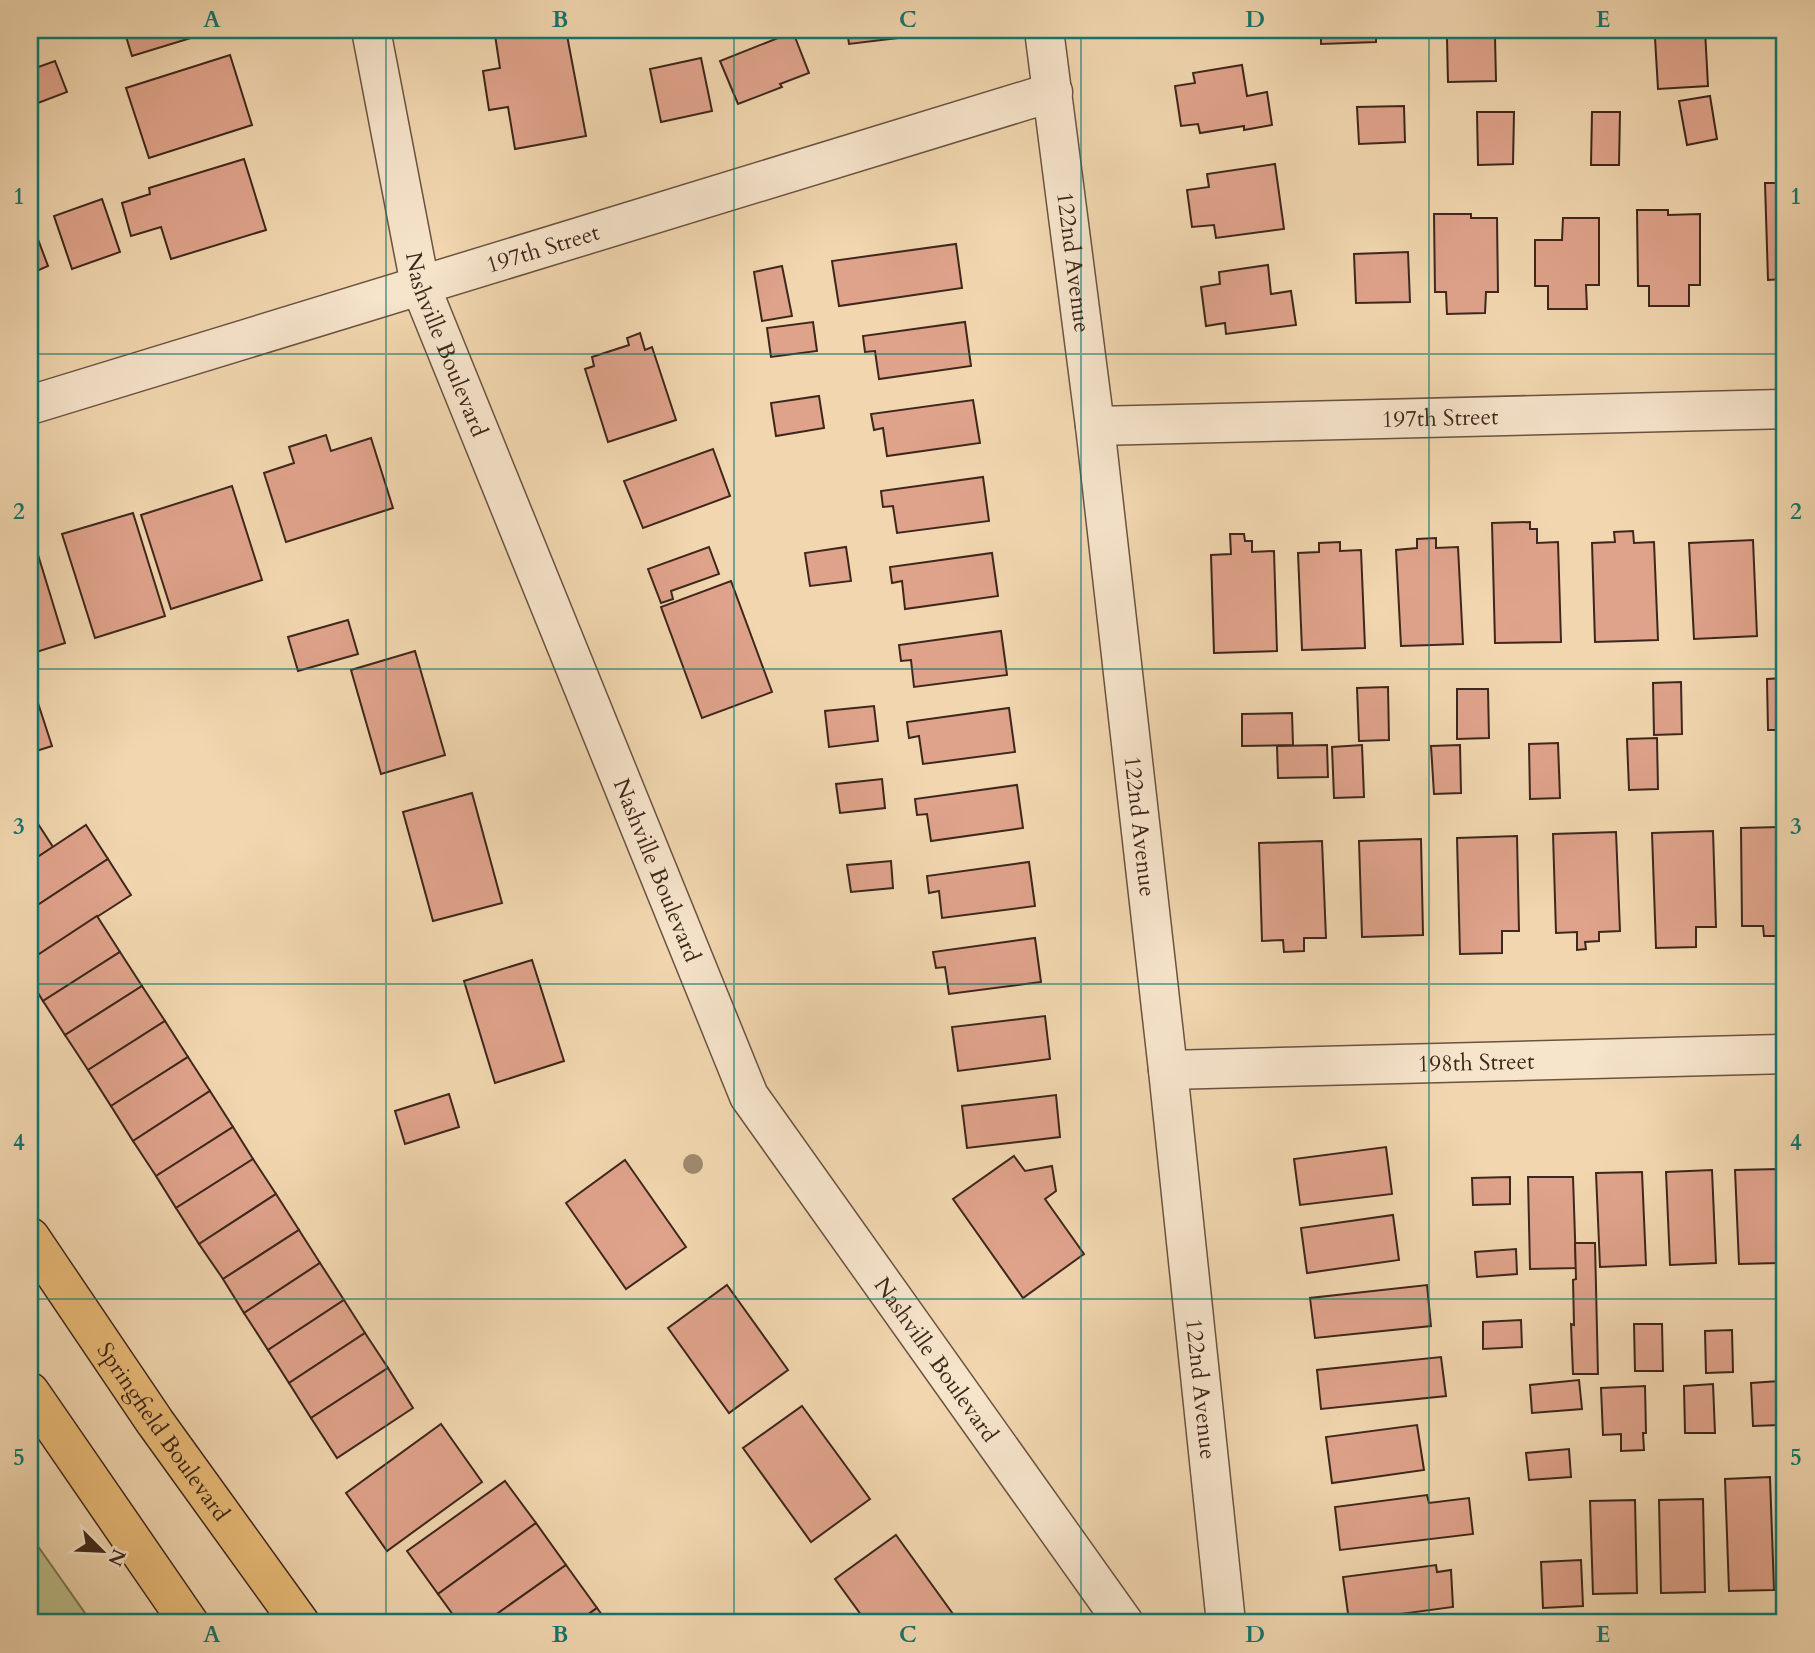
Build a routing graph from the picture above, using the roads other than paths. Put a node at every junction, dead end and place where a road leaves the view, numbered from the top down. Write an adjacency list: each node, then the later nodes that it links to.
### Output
1 (370, 30): 4 (street, Nashville Boulevard)
2 (1044, 30): 3 (street, 122nd Avenue)
3 (1053, 92): 4 (street, 197th Street); 7 (street, 122nd Avenue)
4 (420, 285): 5 (street, 197th Street); 14 (street, Nashville Boulevard)
5 (30, 405)
6 (1785, 409): 7 (street, 197th Street)
7 (1095, 426): 9 (street, 122nd Avenue)
8 (1785, 1054): 9 (street, 198th Street)
9 (1168, 1070): 15 (street, 122nd Avenue)
10 (30, 1237): 13 (main road, Springfield Boulevard)
11 (30, 1392): 12 (main road)
12 (189, 1623)
13 (300, 1623)
14 (1124, 1623)
15 (1226, 1623)

